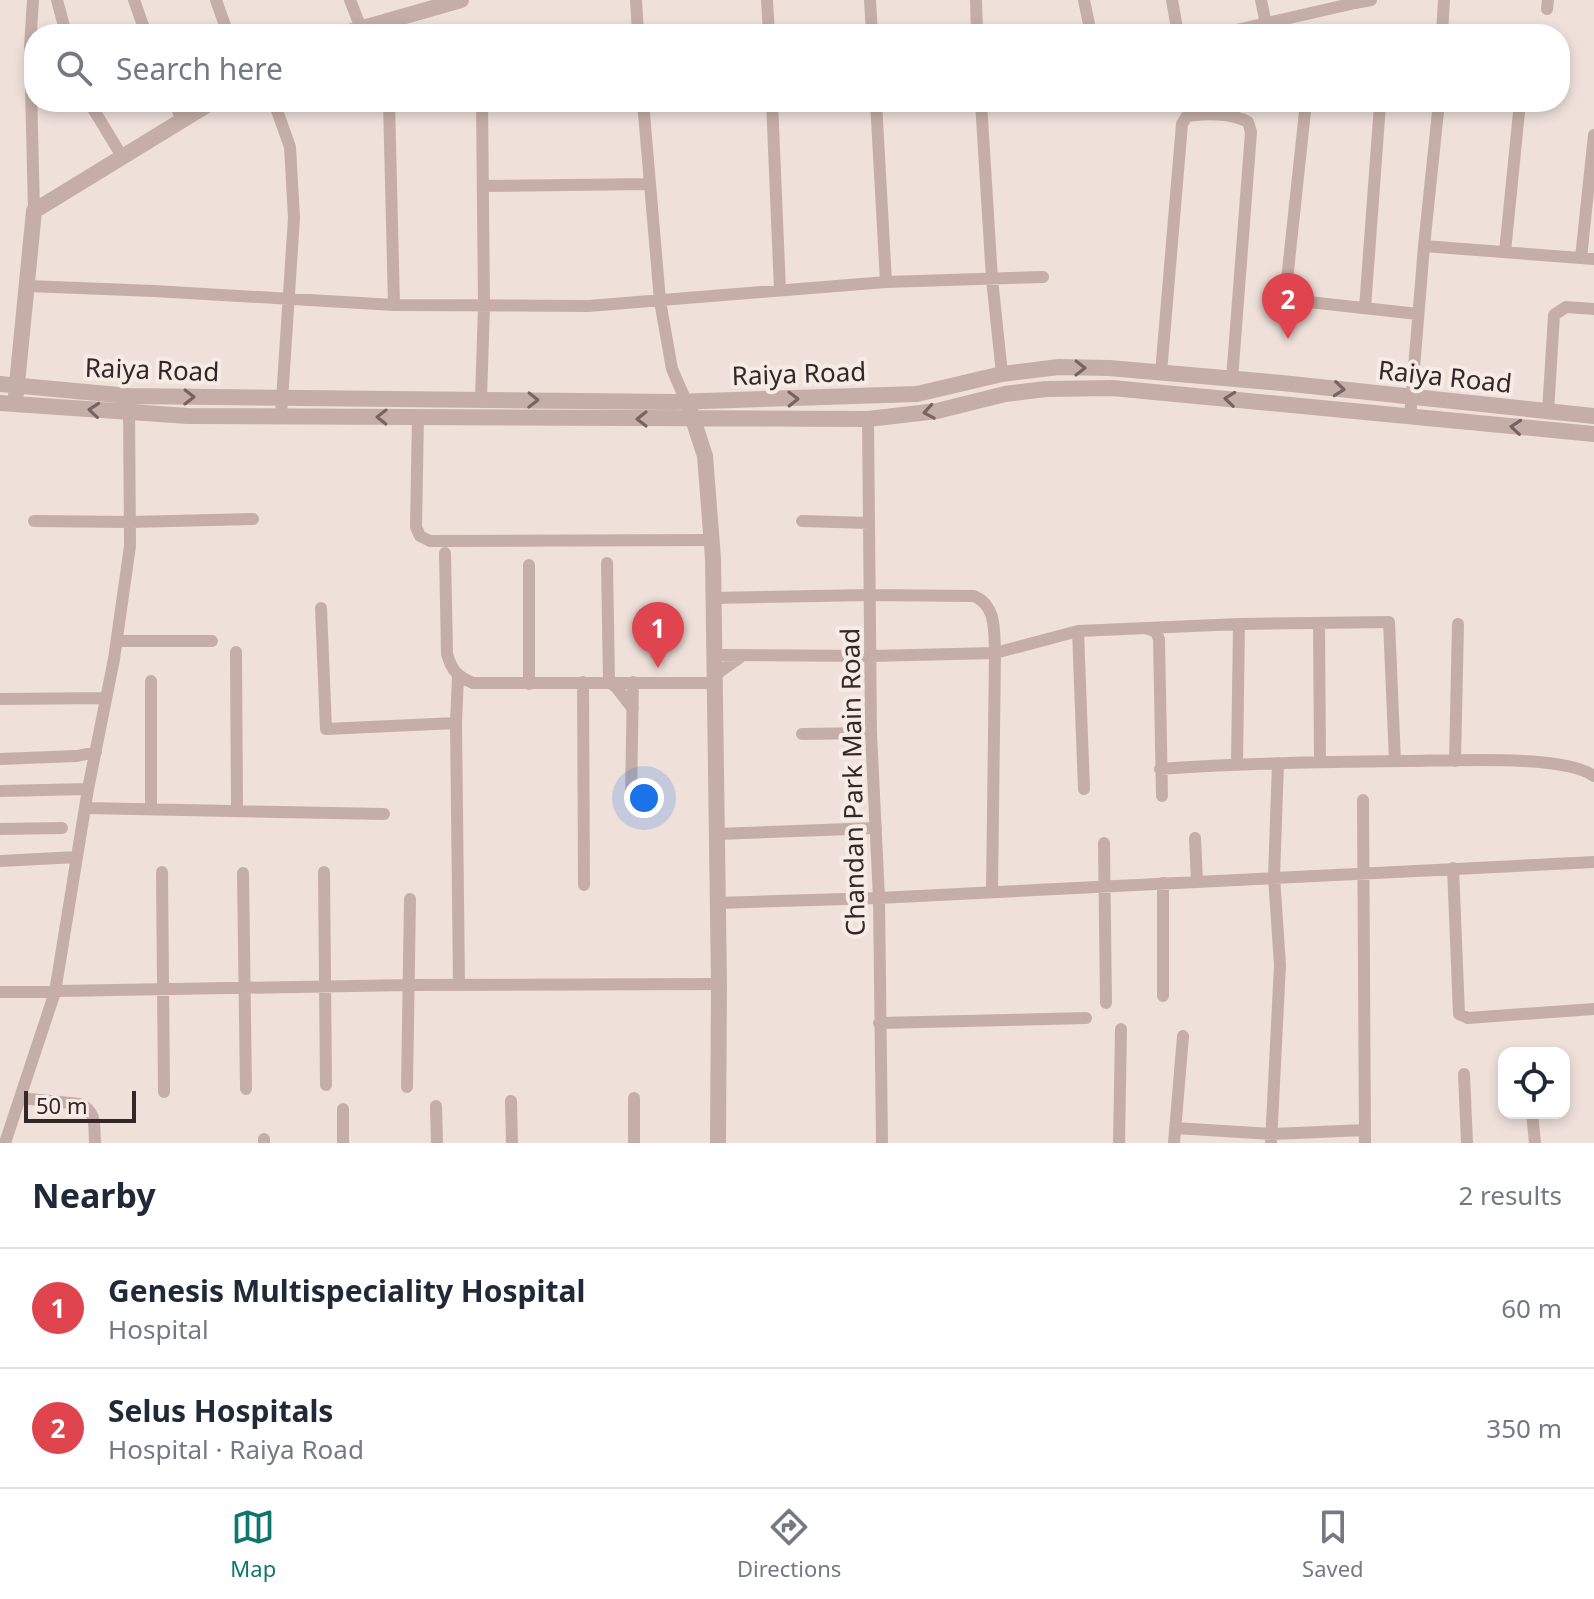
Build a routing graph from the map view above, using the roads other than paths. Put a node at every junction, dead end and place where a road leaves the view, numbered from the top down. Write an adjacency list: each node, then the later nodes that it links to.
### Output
1 (54, 0): 15 (street); 18 (street)
2 (134, 0): 19 (street)
3 (216, 0): 20 (street)
4 (350, 0): 21 (street)
5 (636, 0): 23 (street)
6 (767, 0): 24 (street)
7 (870, 0): 25 (street)
8 (976, 0): 26 (street)
9 (1084, 0): 27 (street)
10 (1172, 0): 28 (street)
11 (1261, 0): 29 (street)
12 (1371, 0): 16 (street)
13 (1444, 0): 30 (street)
14 (452, 1): 22 (street)
15 (33, 2): 17 (street)
16 (1355, 2): 29 (street)
17 (32, 24)
18 (62, 24)
19 (142, 24)
20 (224, 24)
21 (359, 24)
22 (374, 24)
23 (637, 24)
24 (768, 24)
25 (871, 24)
26 (977, 24)
27 (1089, 24)
28 (1176, 24)
29 (1266, 24)
30 (1443, 24)
31 (32, 112): 51 (street)
32 (95, 112): 48 (street)
33 (178, 112): 46 (street)
34 (198, 112): 46 (street)
35 (278, 112): 60 (street)
36 (389, 112): 62 (street)
37 (482, 112): 50 (street)
38 (644, 112): 49 (street)
39 (772, 112): 59 (street)
40 (877, 112): 57 (street)
41 (982, 112): 56 (street)
42 (1305, 112): 64 (street)
43 (1379, 112): 64 (street)
44 (1438, 112): 52 (street)
45 (1519, 112): 53 (street)
46 (183, 122): 48 (street)
47 (1594, 135): 54 (street)
48 (123, 158): 51 (street)
49 (648, 184): 50 (street); 61 (street)
50 (483, 186): 63 (street)
51 (34, 211): 58 (street)
52 (1424, 246): 53 (street); 66 (street)
53 (1505, 252): 54 (street)
54 (1587, 259)
55 (1043, 277): 56 (street)
56 (992, 279): 57 (street); 68 (street)
57 (886, 282): 59 (street)
58 (28, 286): 60 (street); 70 (street)
59 (780, 290): 61 (street)
60 (290, 300): 62 (street); 72 (street)
61 (660, 301): 63 (street); 75 (street)
62 (394, 305): 63 (street)
63 (484, 306): 74 (street)
64 (1365, 308): 66 (street)
65 (1594, 309): 78 (street)
66 (1418, 314): 73 (street)
67 (1161, 373): 68 (street, Raiya Road, one-way to 67); 69 (street, Raiya Road); 69 (street)
68 (1002, 374): 71 (street); 75 (street, Raiya Road, one-way to 68)
69 (1232, 379): 73 (street, Raiya Road, one-way to 73)
70 (8, 385): 76 (street); 77 (street, Raiya Road)
71 (1005, 394): 81 (street, Raiya Road, one-way to 71); 84 (street, Raiya Road, one-way to 84)
72 (283, 397): 74 (street, Raiya Road); 77 (street, Raiya Road, one-way to 72); 79 (street)
73 (1411, 397): 78 (street, Raiya Road); 81 (street)
74 (481, 399): 75 (street, Raiya Road, one-way to 75)
75 (686, 401): 83 (street)
76 (8, 403): 77 (street, Raiya Road, one-way to 76)
77 (129, 404): 79 (street, Raiya Road); 89 (street)
78 (1548, 412): 80 (street, Raiya Road)
79 (281, 415): 82 (street, Raiya Road, one-way to 79)
80 (1594, 416)
81 (1410, 417): 85 (street, Raiya Road, one-way to 81)
82 (418, 418): 83 (street, Raiya Road, one-way to 82); 91 (street)
83 (694, 419): 84 (street, Raiya Road); 91 (street)
84 (868, 419): 90 (street, Chandan Park Main Road)
85 (1594, 434)
86 (253, 519): 89 (street)
87 (34, 521): 89 (street)
88 (802, 521): 90 (street)
89 (130, 522): 103 (street)
90 (869, 523): 95 (street, Chandan Park Main Road)
91 (712, 540): 96 (street)
92 (445, 553): 110 (street)
93 (607, 563): 114 (street)
94 (529, 565): 116 (street)
95 (870, 595): 96 (street); 106 (street); 109 (street, Chandan Park Main Road)
96 (714, 598): 107 (street)
97 (321, 608): 120 (street)
98 (1319, 623): 99 (street); 125 (street); 127 (street)
99 (1239, 624): 101 (street); 128 (street)
100 (1458, 624): 126 (street)
101 (1148, 629): 102 (street); 130 (street)
102 (1078, 631): 106 (street); 133 (street)
103 (117, 641): 104 (street); 117 (street)
104 (212, 641)
105 (236, 652): 140 (street)
106 (995, 653): 109 (street); 161 (street)
107 (715, 655): 108 (street); 111 (street)
108 (743, 655): 109 (street); 111 (street)
109 (871, 656): 121 (street, Chandan Park Main Road)
110 (458, 677): 116 (street); 120 (street)
111 (715, 679): 115 (street); 145 (street)
112 (151, 681): 139 (street)
113 (583, 682): 114 (street); 116 (street); 159 (street)
114 (609, 682): 115 (street); 119 (street)
115 (633, 682): 119 (street)
116 (529, 684)
117 (106, 698): 118 (street); 123 (street)
118 (0, 699)
119 (633, 709): 135 (street)
120 (456, 723): 167 (street)
121 (871, 733): 122 (street); 143 (street, Chandan Park Main Road)
122 (802, 734)
123 (96, 752): 124 (street); 132 (street)
124 (0, 759)
125 (1395, 761): 126 (street); 127 (street)
126 (1455, 761): 131 (street)
127 (1320, 762): 129 (street)
128 (1237, 763): 129 (street); 130 (street)
129 (1278, 763): 156 (street)
130 (1160, 769): 136 (street)
131 (1594, 776)
132 (88, 789): 134 (street); 138 (street)
133 (1084, 789)
134 (0, 791)
135 (631, 796)
136 (1162, 796)
137 (1363, 800): 155 (street)
138 (85, 808): 139 (street); 148 (street)
139 (151, 809): 140 (street)
140 (237, 810): 141 (street)
141 (384, 814)
142 (62, 828): 144 (street)
143 (876, 828): 145 (street); 162 (street, Chandan Park Main Road)
144 (0, 829)
145 (717, 834): 164 (street)
146 (1195, 838): 157 (street)
147 (1104, 843): 160 (street)
148 (77, 857): 149 (street); 172 (street)
149 (0, 861)
150 (1594, 862): 151 (street)
151 (1453, 868): 155 (street); 175 (street)
152 (162, 872): 170 (street)
153 (324, 872): 168 (street)
154 (243, 873): 169 (street)
155 (1365, 873): 156 (street); 193 (street)
156 (1274, 877): 157 (street); 194 (street)
157 (1197, 881): 158 (street)
158 (1163, 883): 160 (street); 173 (street)
159 (584, 885)
160 (1104, 886): 161 (street); 174 (street)
161 (992, 891): 162 (street)
162 (879, 898): 164 (street); 177 (street, Chandan Park Main Road)
163 (410, 899): 166 (street)
164 (717, 903): 165 (street)
165 (719, 984): 167 (street); 201 (street)
166 (409, 985): 167 (street); 168 (street); 182 (street)
167 (459, 985)
168 (325, 986): 169 (street); 181 (street)
169 (246, 988): 170 (street); 183 (street)
170 (163, 989): 172 (street); 184 (street)
171 (0, 992): 172 (street)
172 (55, 992): 185 (street)
173 (1163, 996)
174 (1106, 1003)
175 (1594, 1009)
176 (1086, 1018): 177 (street)
177 (879, 1023): 202 (street, Chandan Park Main Road)
178 (1121, 1029): 203 (street)
179 (1183, 1036): 192 (street)
180 (1464, 1074): 205 (street)
181 (326, 1085)
182 (407, 1087)
183 (246, 1089)
184 (164, 1092)
185 (20, 1098): 191 (street); 196 (street)
186 (634, 1098): 200 (street)
187 (511, 1101): 199 (street)
188 (436, 1106): 198 (street)
189 (343, 1109): 197 (street)
190 (1533, 1119): 206 (street)
191 (6, 1123): 195 (street)
192 (1175, 1128): 194 (street); 204 (street)
193 (1365, 1136): 194 (street)
194 (1271, 1138)
195 (5, 1143)
196 (95, 1143)
197 (343, 1143)
198 (437, 1143)
199 (512, 1143)
200 (634, 1143)
201 (718, 1143)
202 (882, 1143)
203 (1119, 1143)
204 (1174, 1143)
205 (1467, 1143)
206 (1535, 1143)

